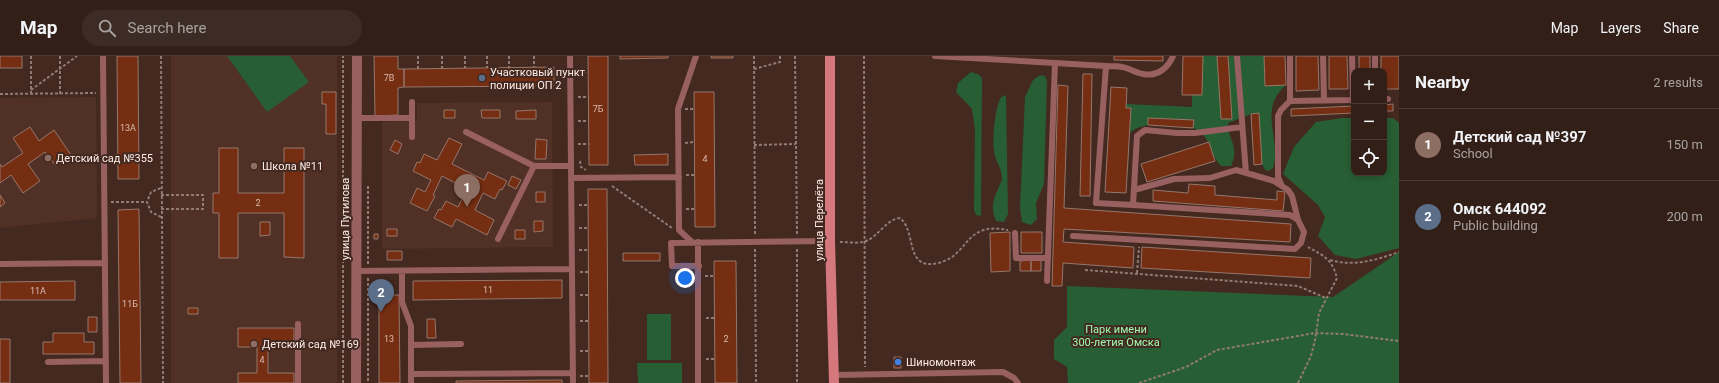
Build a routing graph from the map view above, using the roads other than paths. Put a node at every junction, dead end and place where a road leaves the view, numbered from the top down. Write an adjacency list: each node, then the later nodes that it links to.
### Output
1 (103, 56): 41 (lane)
2 (357, 56): 21 (street, улица Путилова)
3 (570, 56): 27 (lane)
4 (696, 56): 29 (lane)
5 (830, 56): 38 (main road, улица Перелёта)
6 (935, 56): 13 (lane)
7 (1173, 56): 14 (lane)
8 (1237, 56): 23 (lane)
9 (1290, 56): 19 (lane)
10 (1323, 56): 17 (lane)
11 (1352, 56): 15 (lane)
12 (1375, 56): 16 (lane)
13 (1055, 63): 14 (lane); 40 (lane)
14 (1106, 66): 33 (lane)
15 (1353, 68)
16 (1375, 68)
17 (1324, 100): 18 (lane); 19 (lane)
18 (1351, 100)
19 (1290, 101): 31 (lane)
20 (412, 102): 22 (lane)
21 (357, 118): 22 (lane); 45 (street, улица Путилова)
22 (412, 118): 25 (lane)
23 (1242, 127): 28 (lane); 32 (lane)
24 (466, 132): 26 (lane)
25 (412, 137)
26 (534, 166): 27 (lane); 37 (lane)
27 (571, 166): 30 (lane)
28 (1246, 173): 31 (lane); 32 (lane)
29 (679, 177): 30 (lane); 39 (lane)
30 (571, 178): 44 (lane)
31 (1281, 184): 34 (lane)
32 (1134, 190): 33 (lane)
33 (1133, 205): 34 (lane)
34 (1298, 220): 36 (lane)
35 (1016, 233): 40 (lane)
36 (1073, 236)
37 (498, 238)
38 (830, 241): 39 (lane); 56 (main road, улица Перелёта)
39 (695, 242): 43 (lane); 43 (lane)
40 (1048, 258): 47 (lane)
41 (104, 263): 42 (lane); 51 (lane)
42 (0, 264)
43 (698, 266): 62 (lane)
44 (572, 269): 46 (lane); 53 (lane)
45 (357, 271): 46 (lane); 59 (street, улица Путилова)
46 (402, 271): 49 (lane)
47 (1047, 281)
48 (298, 324): 58 (lane)
49 (411, 344): 50 (lane); 54 (lane)
50 (461, 344)
51 (105, 360): 52 (lane); 57 (lane)
52 (48, 362)
53 (573, 373): 54 (lane); 61 (lane)
54 (411, 374): 60 (lane)
55 (897, 375): 56 (lane); 63 (lane); 64 (lane)
56 (834, 379)
57 (106, 383)
58 (298, 383)
59 (356, 383)
60 (411, 383)
61 (573, 383)
62 (698, 383)
63 (897, 383)
64 (1018, 383)

